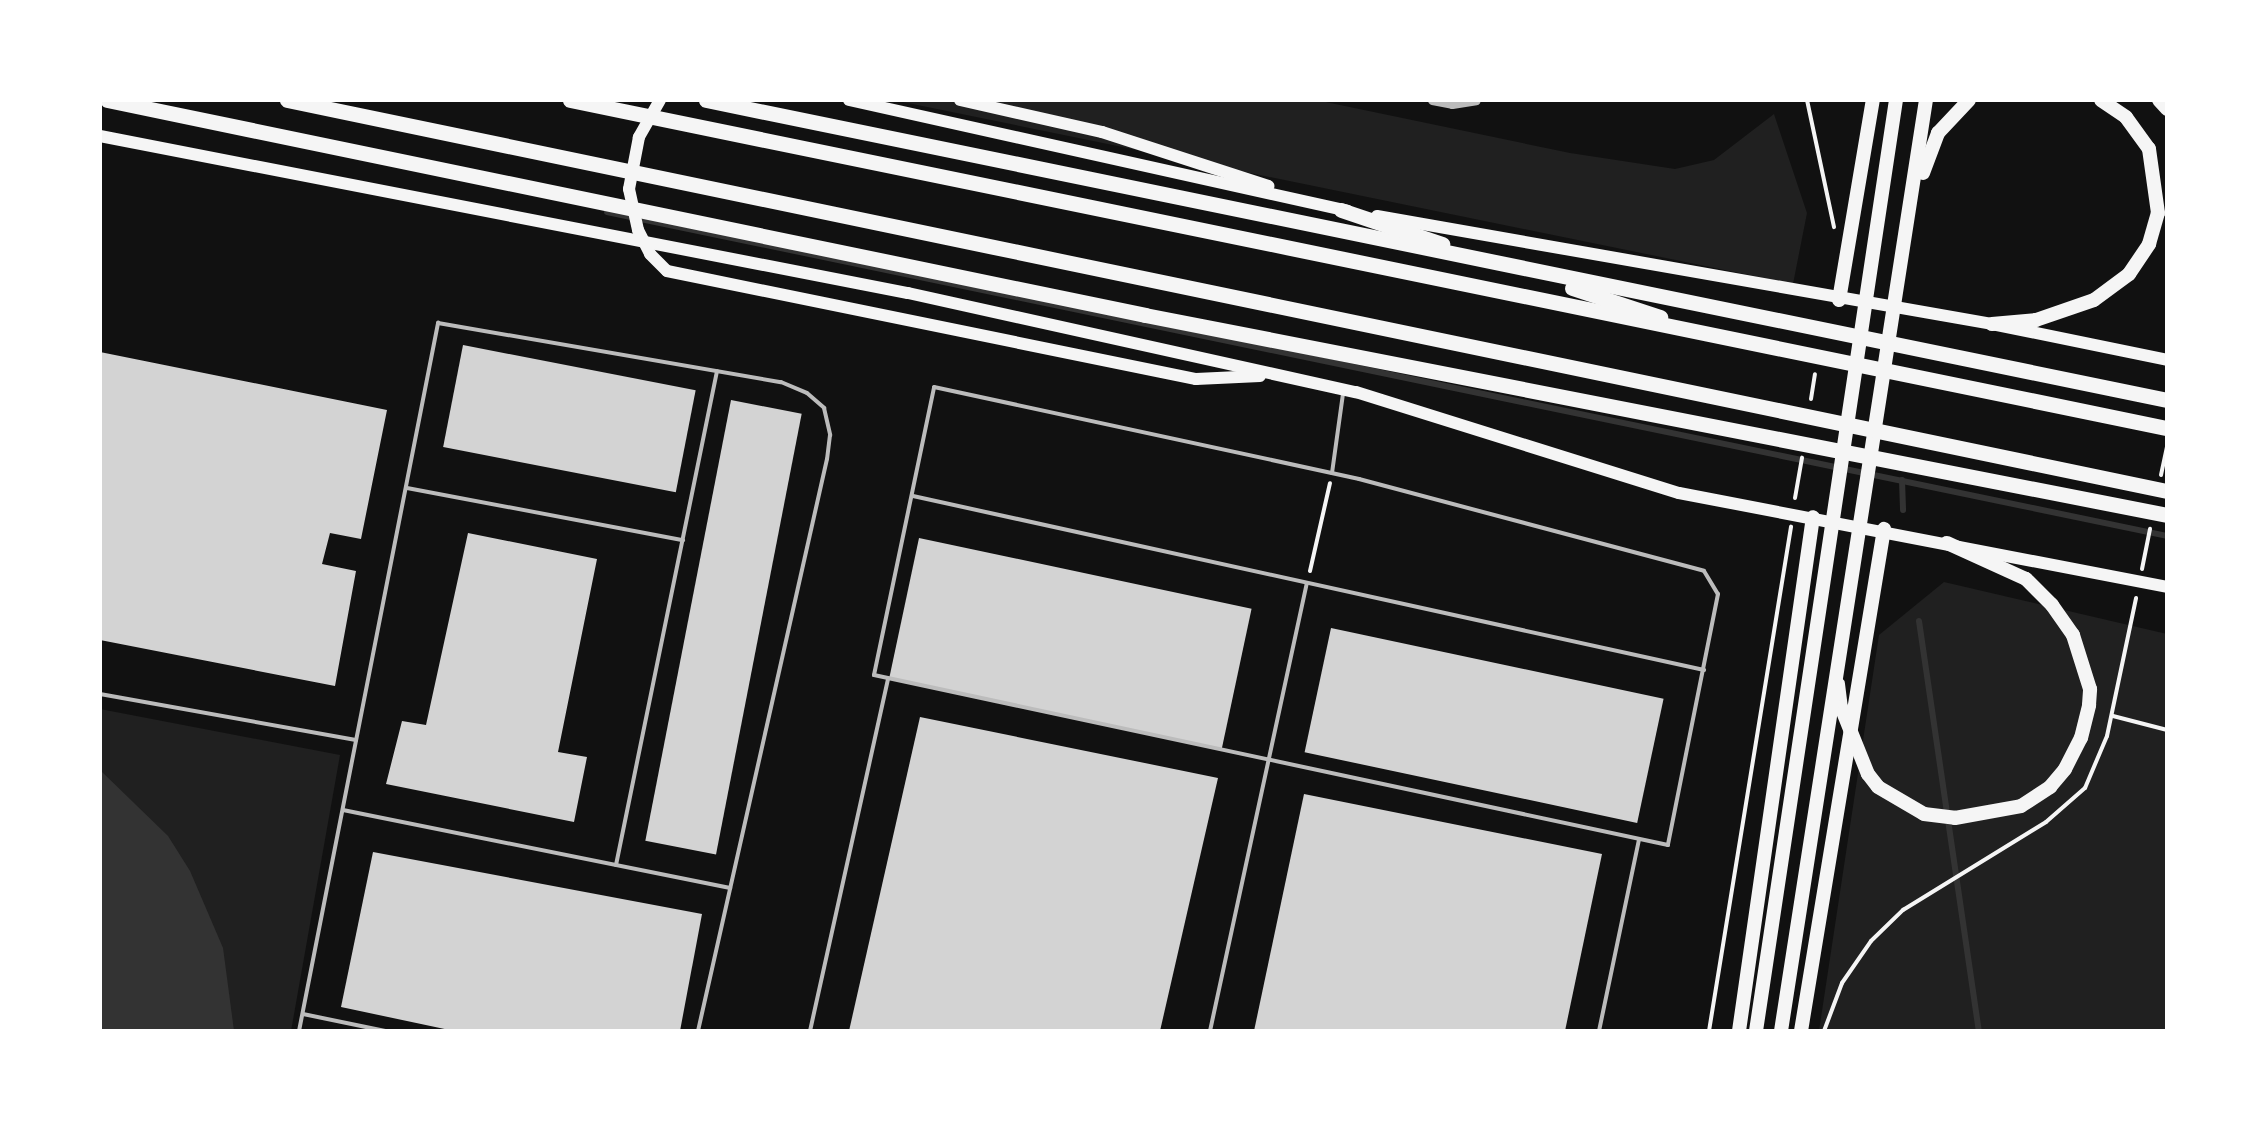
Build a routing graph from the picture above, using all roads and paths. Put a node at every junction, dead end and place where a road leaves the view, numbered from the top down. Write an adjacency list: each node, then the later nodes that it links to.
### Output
1 (107, 100): 39 (highway)
2 (287, 100): 37 (highway)
3 (570, 100): 24 (highway)
4 (660, 100): 28 (main road)
5 (706, 100): 30 (highway)
6 (849, 100): 20 (main road)
7 (960, 100): 20 (main road)
8 (1432, 100): 9 (street)
9 (1476, 100)
10 (1807, 100): 21 (path)
11 (1873, 100): 22 (main road)
12 (1896, 100): 69 (main road)
13 (1926, 100): 19 (main road)
14 (1970, 100): 19 (main road)
15 (2101, 100): 23 (main road)
16 (2159, 100): 17 (main road)
17 (2167, 109)
18 (100, 136): 28 (main road)
19 (1914, 197): 48 (main road)
20 (1342, 210): 22 (main road); 24 (highway)
21 (1836, 240)
22 (1839, 300): 23 (main road)
23 (1992, 324): 25 (main road)
24 (1720, 337): 32 (highway)
25 (2167, 360)
26 (718, 371): 36 (lane); 43 (lane); 59 (lane)
27 (1815, 374): 31 (path)
28 (1280, 376): 29 (main road)
29 (1344, 390): 35 (lane); 40 (main road)
30 (2167, 400)
31 (1809, 413)
32 (2167, 428)
33 (2167, 446): 37 (path)
34 (1803, 452): 67 (path)
35 (1332, 474): 38 (lane); 45 (path); 49 (lane)
36 (405, 488): 43 (lane); 54 (lane)
37 (2163, 488)
38 (912, 496): 46 (lane); 50 (lane)
39 (2167, 515)
40 (1813, 516): 42 (main road); 68 (main road)
41 (2152, 523): 52 (path)
42 (1884, 529): 44 (main road); 71 (main road)
43 (683, 540): 58 (lane)
44 (1946, 543): 47 (main road); 48 (main road)
45 (1310, 572)
46 (1307, 583): 49 (lane); 55 (lane)
47 (2167, 587)
48 (1836, 662): 70 (main road)
49 (1704, 670): 57 (lane)
50 (888, 678): 55 (lane); 64 (lane)
51 (100, 694): 54 (lane)
52 (2112, 716): 53 (path); 72 (path)
53 (2167, 730)
54 (356, 740): 56 (lane)
55 (1269, 760): 57 (lane); 65 (lane)
56 (342, 810): 58 (lane); 60 (lane)
57 (1639, 840): 66 (lane)
58 (616, 865): 59 (lane)
59 (730, 888): 63 (lane)
60 (302, 1014): 61 (lane); 62 (lane)
61 (299, 1031)
62 (385, 1031)
63 (698, 1031)
64 (810, 1031)
65 (1210, 1031)
66 (1599, 1031)
67 (1710, 1031)
68 (1739, 1031)
69 (1756, 1031)
70 (1781, 1031)
71 (1801, 1031)
72 (1824, 1031)

